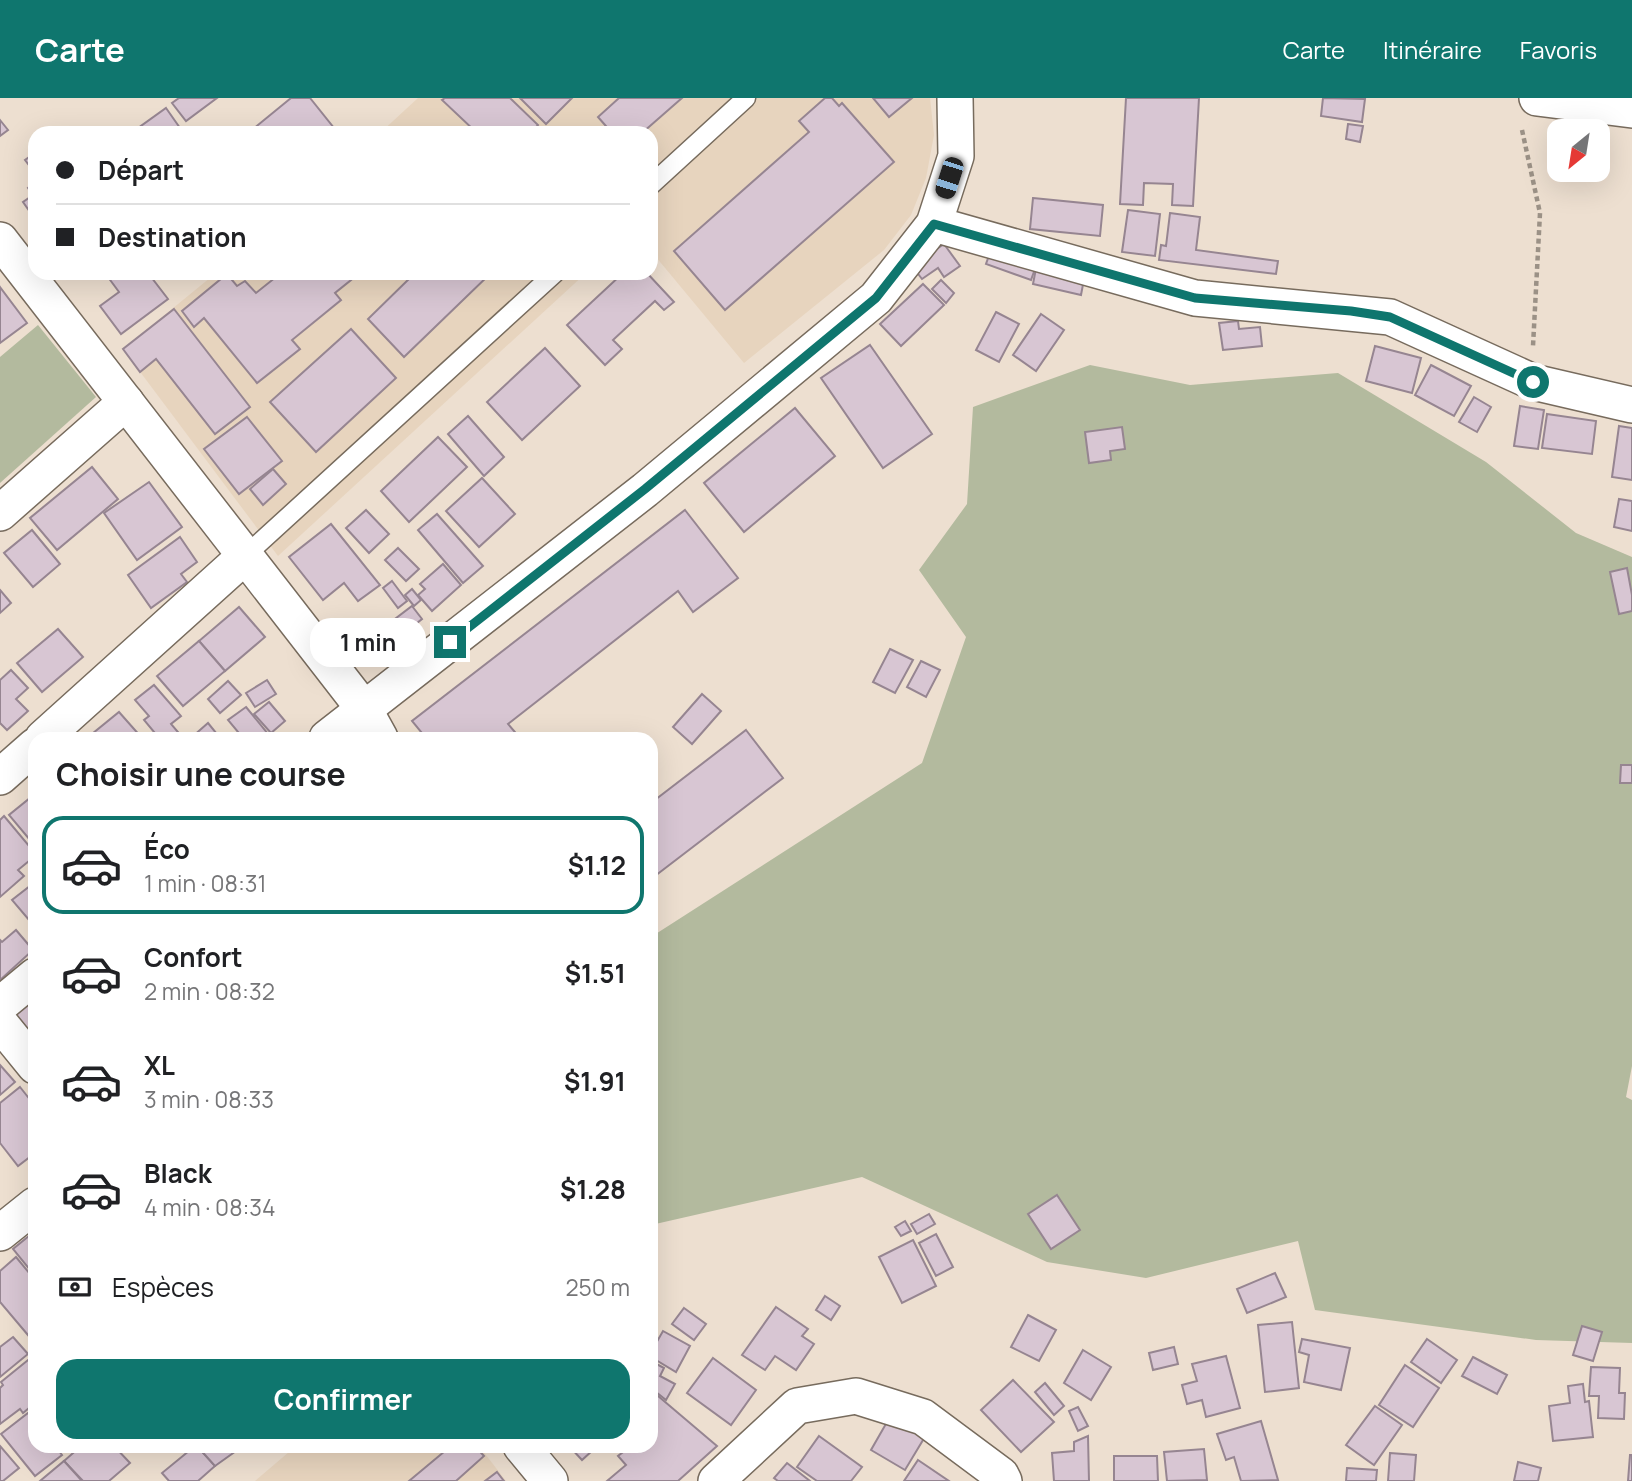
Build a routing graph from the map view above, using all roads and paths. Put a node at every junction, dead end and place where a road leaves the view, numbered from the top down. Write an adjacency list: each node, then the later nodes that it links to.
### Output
1 (746, 98): 5 (lane)
2 (955, 98): 6 (street)
3 (1632, 110): 4 (street)
4 (1529, 111): 11 (path)
5 (658, 179)
6 (934, 224): 11 (street); 16 (street)
7 (0, 240): 8 (street)
8 (28, 276)
9 (31, 280): 12 (street)
10 (547, 280): 15 (lane)
11 (1533, 382): 13 (street)
12 (126, 402): 14 (street); 15 (street)
13 (1632, 405)
14 (0, 513)
15 (245, 556): 16 (street); 17 (street)
16 (372, 724): 18 (street)
17 (50, 732)
18 (346, 732)
19 (28, 752): 20 (street)
20 (0, 778)
21 (28, 982): 22 (street)
22 (0, 1005)
23 (0, 1023): 24 (street)
24 (28, 1057)
25 (28, 1211): 26 (street)
26 (0, 1233)
27 (527, 1453): 28 (street)
28 (550, 1481)
29 (716, 1481): 30 (street)
30 (1004, 1481)

